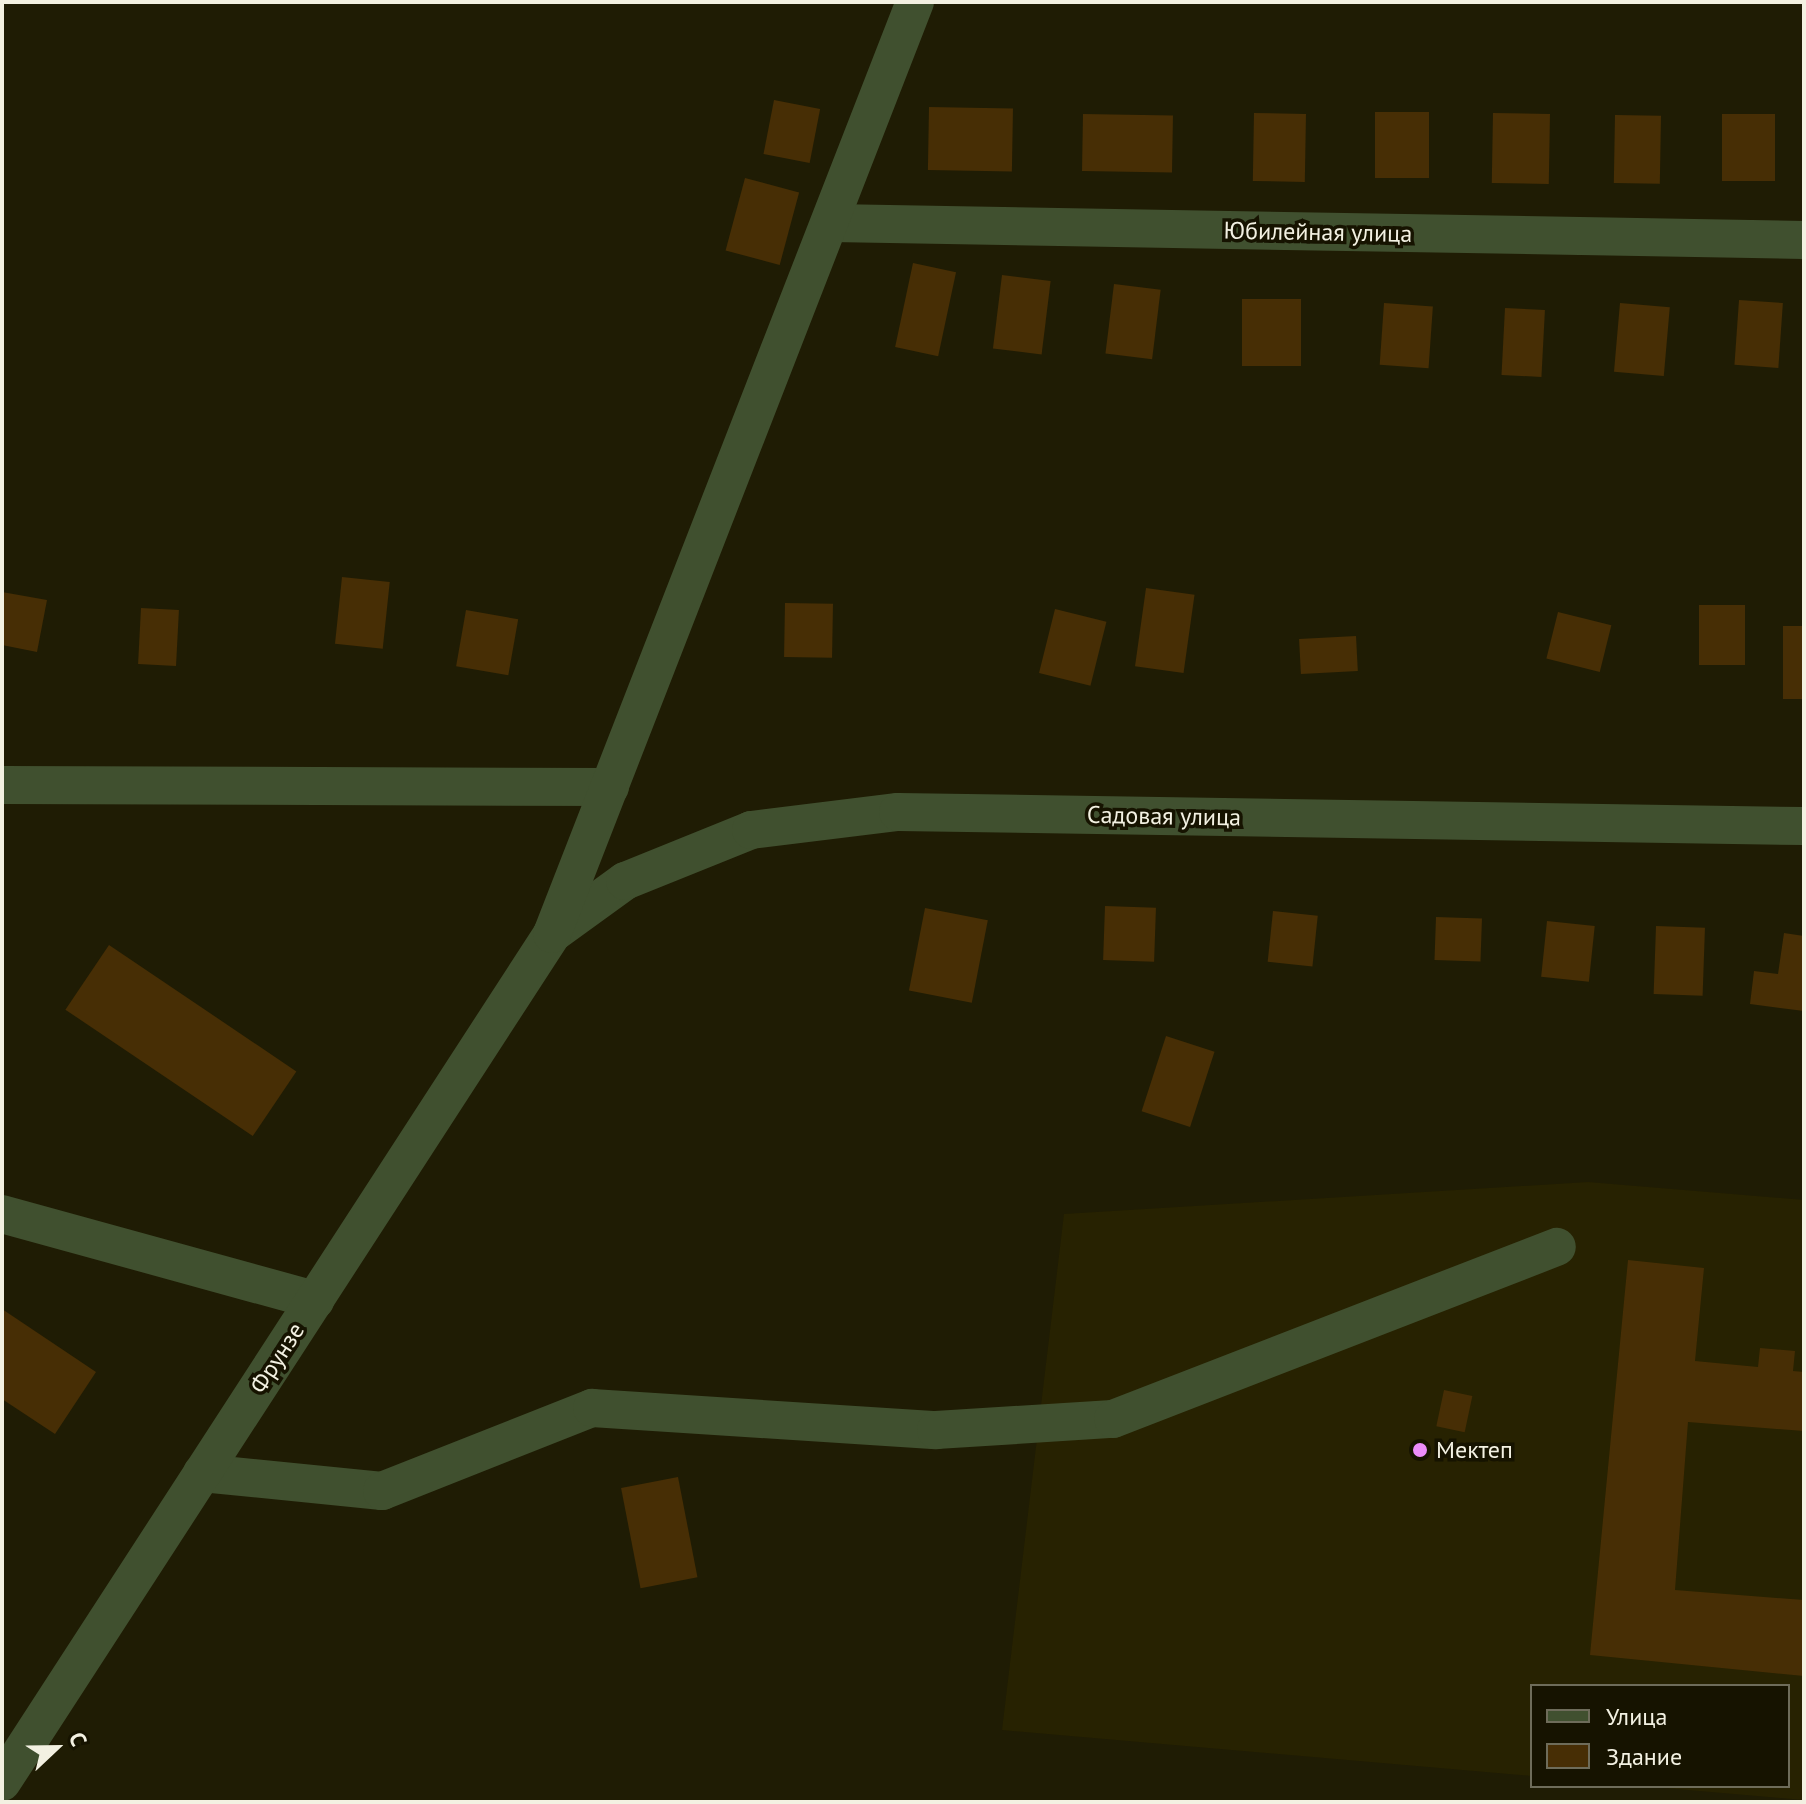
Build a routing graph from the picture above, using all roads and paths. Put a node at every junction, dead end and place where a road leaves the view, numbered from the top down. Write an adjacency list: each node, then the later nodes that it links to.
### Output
1 (915, 2): 2 (street)
2 (832, 223): 3 (street, Юбилейная улица); 5 (street)
3 (1804, 240)
4 (2, 785): 5 (street)
5 (610, 787): 7 (street)
6 (1804, 826): 7 (street, Садовая улица)
7 (552, 934): 10 (street, Фрунзе)
8 (2, 1214): 10 (street)
9 (1557, 1247): 11 (street)
10 (315, 1300): 11 (street, Фрунзе)
11 (202, 1473): 12 (street, Фрунзе)
12 (2, 1782)

